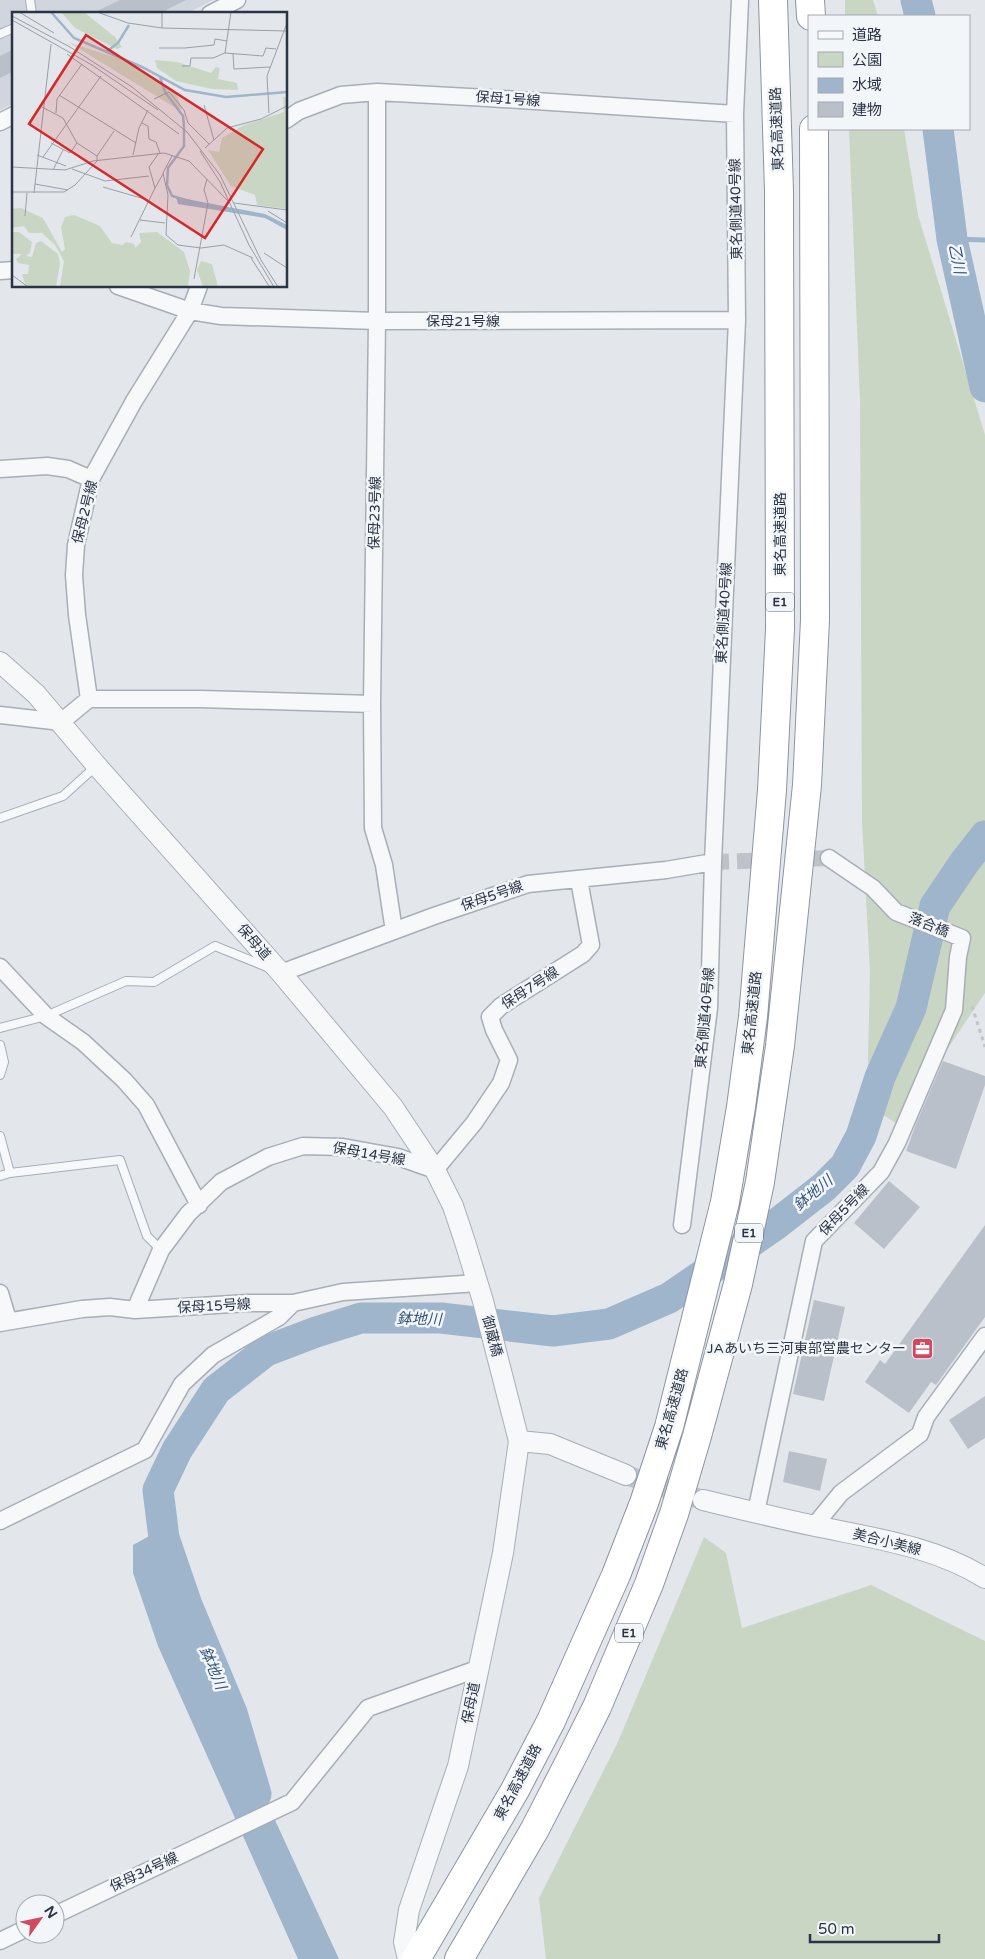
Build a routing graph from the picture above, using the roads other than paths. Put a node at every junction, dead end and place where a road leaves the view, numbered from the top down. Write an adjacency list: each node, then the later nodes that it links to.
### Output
1 (237, 0): 5 (street)
2 (740, 0): 10 (street, 東名側道40号線)
3 (773, 0): 66 (highway, 東名高速道路 / E1)
4 (810, 0): 6 (highway)
5 (214, 12)
6 (811, 15)
7 (12, 29): 8 (lane)
8 (0, 34)
9 (377, 92): 10 (street, 保母1号線); 12 (street, 保母1号線); 19 (street, 保母23号線)
10 (735, 114): 18 (street, 東名側道40号線)
11 (12, 116): 13 (street)
12 (288, 119)
13 (0, 122)
14 (814, 130): 64 (highway, E1)
15 (124, 288): 17 (street, 保母21号線)
16 (198, 288): 17 (street, 保母2号線)
17 (190, 311): 19 (street, 保母21号線); 21 (street, 保母2号線)
18 (737, 320): 19 (street, 保母21号線); 30 (street, 東名側道40号線)
19 (378, 321): 24 (street, 保母23号線)
20 (0, 469): 21 (street)
21 (91, 480): 23 (street, 保母2号線)
22 (0, 662): 26 (street)
23 (88, 699): 24 (street); 26 (street)
24 (372, 704): 32 (street, 保母23号線)
25 (0, 715): 26 (street)
26 (60, 722): 27 (street, 保母道)
27 (97, 766): 28 (lane); 35 (street, 保母道)
28 (0, 818)
29 (829, 858): 33 (street, 落合橋)
30 (713, 862): 31 (street, 保母5号線); 45 (street, 東名側道40号線)
31 (579, 880): 32 (street, 保母5号線); 41 (street, 保母7号線)
32 (394, 931): 35 (street, 保母5号線)
33 (962, 938): 56 (street, 保母5号線)
34 (0, 967): 36 (street)
35 (281, 973): 36 (lane); 41 (street, 保母道)
36 (46, 1016): 37 (lane); 44 (street)
37 (0, 1028)
38 (0, 1045): 39 (lane)
39 (0, 1075)
40 (0, 1136): 42 (lane)
41 (436, 1170): 44 (street, 保母14号線); 47 (street, 保母道)
42 (10, 1173): 43 (lane); 46 (lane)
43 (0, 1176)
44 (199, 1205): 46 (street, 保母14号線)
45 (682, 1225)
46 (161, 1250): 50 (street, 保母14号線)
47 (480, 1292): 49 (street, 保母15号線); 53 (street, 御蔵橋)
48 (0, 1293): 51 (street)
49 (293, 1303): 50 (street, 保母15号線); 57 (street)
50 (135, 1310): 51 (street, 保母15号線)
51 (4, 1321)
52 (985, 1336): 58 (street)
53 (519, 1441): 54 (street); 60 (street, 保母道)
54 (626, 1475)
55 (703, 1500): 56 (street, 美合小美線)
56 (756, 1512): 58 (street, 美合小美線)
57 (0, 1522)
58 (814, 1526): 59 (street, 美合小美線)
59 (985, 1578)
60 (478, 1669): 61 (street, 保母34号線); 65 (street, 保母道)
61 (65, 1910)
62 (15, 1934): 63 (street)
63 (0, 1941)
64 (460, 1958)
65 (408, 1959)
66 (416, 1959)

